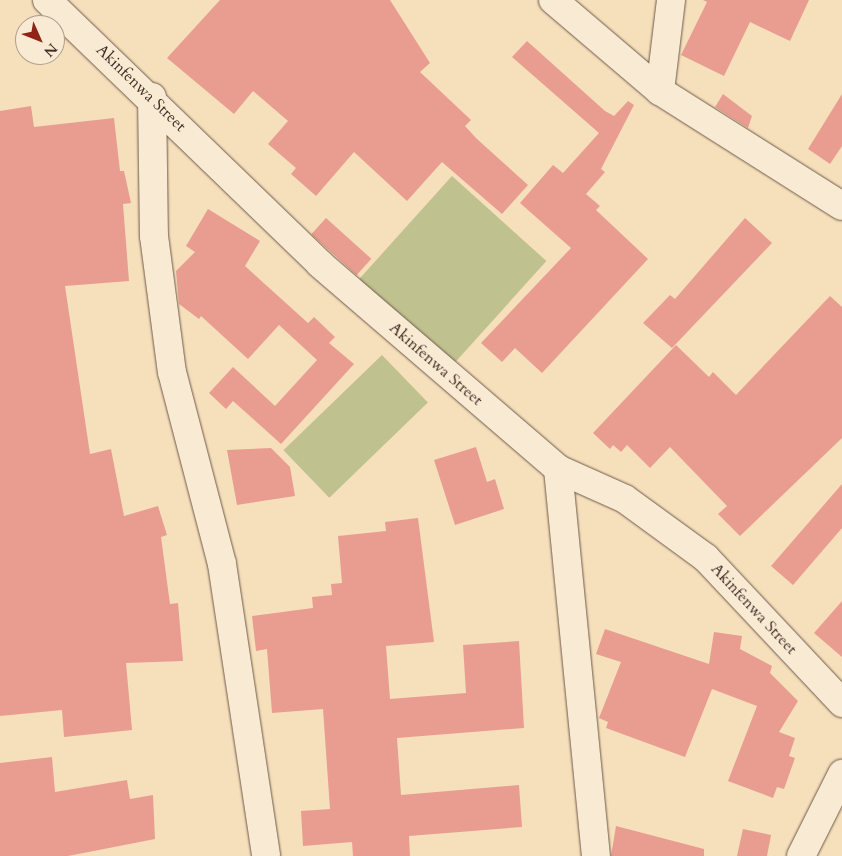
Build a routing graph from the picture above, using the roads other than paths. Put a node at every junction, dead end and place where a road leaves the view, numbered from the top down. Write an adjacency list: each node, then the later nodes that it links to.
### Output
1 (47, 0): 5 (street, Akinfenwa Street)
2 (553, 0): 4 (street)
3 (671, 0): 4 (street)
4 (660, 91): 6 (street)
5 (152, 97): 7 (street, Akinfenwa Street); 10 (street)
6 (842, 206)
7 (558, 469): 8 (street, Akinfenwa Street); 11 (street)
8 (842, 703)
9 (842, 774): 12 (street)
10 (266, 856)
11 (596, 856)
12 (800, 856)

